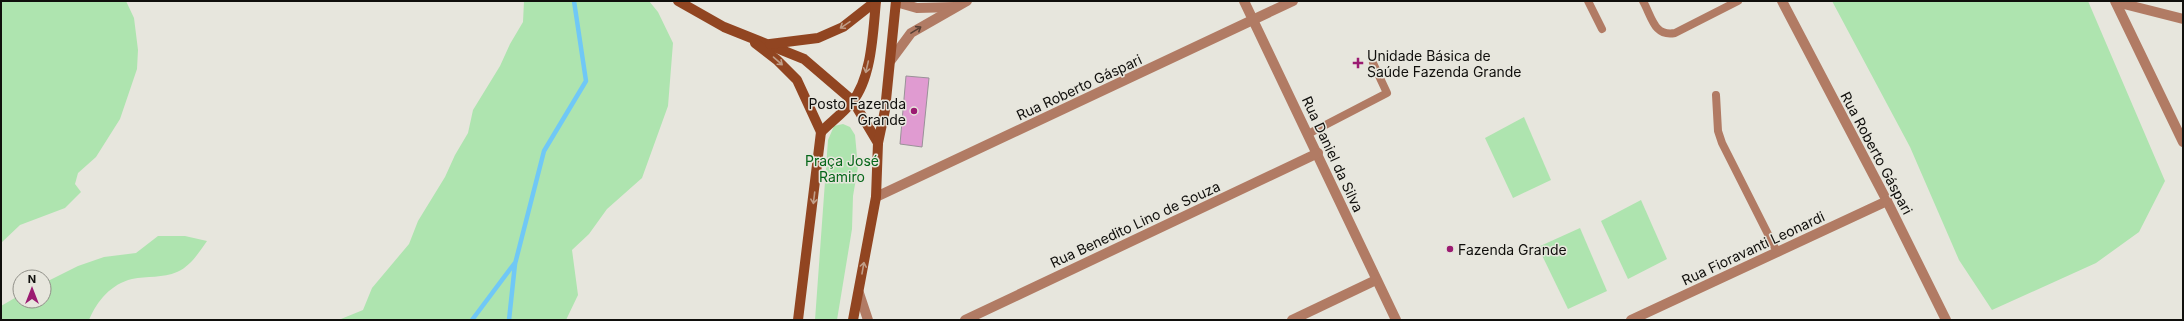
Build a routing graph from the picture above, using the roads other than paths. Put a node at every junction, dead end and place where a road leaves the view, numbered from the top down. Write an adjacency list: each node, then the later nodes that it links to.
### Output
1 (678, 1): 16 (main road)
2 (876, 1): 17 (main road, one-way to 17); 21 (main road, one-way to 21)
3 (967, 1): 12 (street)
4 (1244, 1): 14 (street, Rua Daniel da Silva)
5 (1293, 1): 14 (street, Rua Roberto Gáspari)
6 (1588, 1): 15 (lane)
7 (1643, 1): 8 (lane)
8 (1738, 1)
9 (1782, 1): 28 (street, Rua Roberto Gáspari)
10 (896, 2): 12 (street); 18 (main road)
11 (2116, 2): 13 (street); 24 (street)
12 (956, 7): 18 (street, one-way to 12)
13 (2183, 19)
14 (1253, 20): 23 (street, Rua Daniel da Silva); 27 (street, Rua Roberto Gáspari)
15 (1602, 29)
16 (747, 37): 17 (main road); 22 (main road, one-way to 22)
17 (768, 45): 21 (main road)
18 (891, 60): 25 (main road)
19 (1372, 63): 23 (lane)
20 (1716, 95): 29 (lane)
21 (853, 101): 22 (main road); 25 (main road)
22 (821, 132): 32 (main road, one-way to 32)
23 (1308, 134): 26 (street, Rua Daniel da Silva)
24 (2183, 142)
25 (878, 143): 27 (main road)
26 (1318, 153): 30 (street, Rua Daniel da Silva); 37 (street, Rua Benedito Lino de Souza)
27 (876, 198): 31 (main road, one-way to 27)
28 (1887, 201): 29 (street, Rua Fioravanti Leonardi); 41 (street, Rua Roberto Gáspari)
29 (1777, 252): 40 (street, Rua Fioravanti Leonardi)
30 (1376, 280): 38 (street); 39 (street, Rua Daniel da Silva)
31 (859, 293): 35 (main road); 36 (street)
32 (800, 306): 33 (main road); 34 (main road)
33 (798, 320)
34 (802, 320)
35 (853, 320)
36 (868, 320)
37 (965, 320)
38 (1292, 320)
39 (1396, 320)
40 (1631, 320)
41 (1946, 320)

